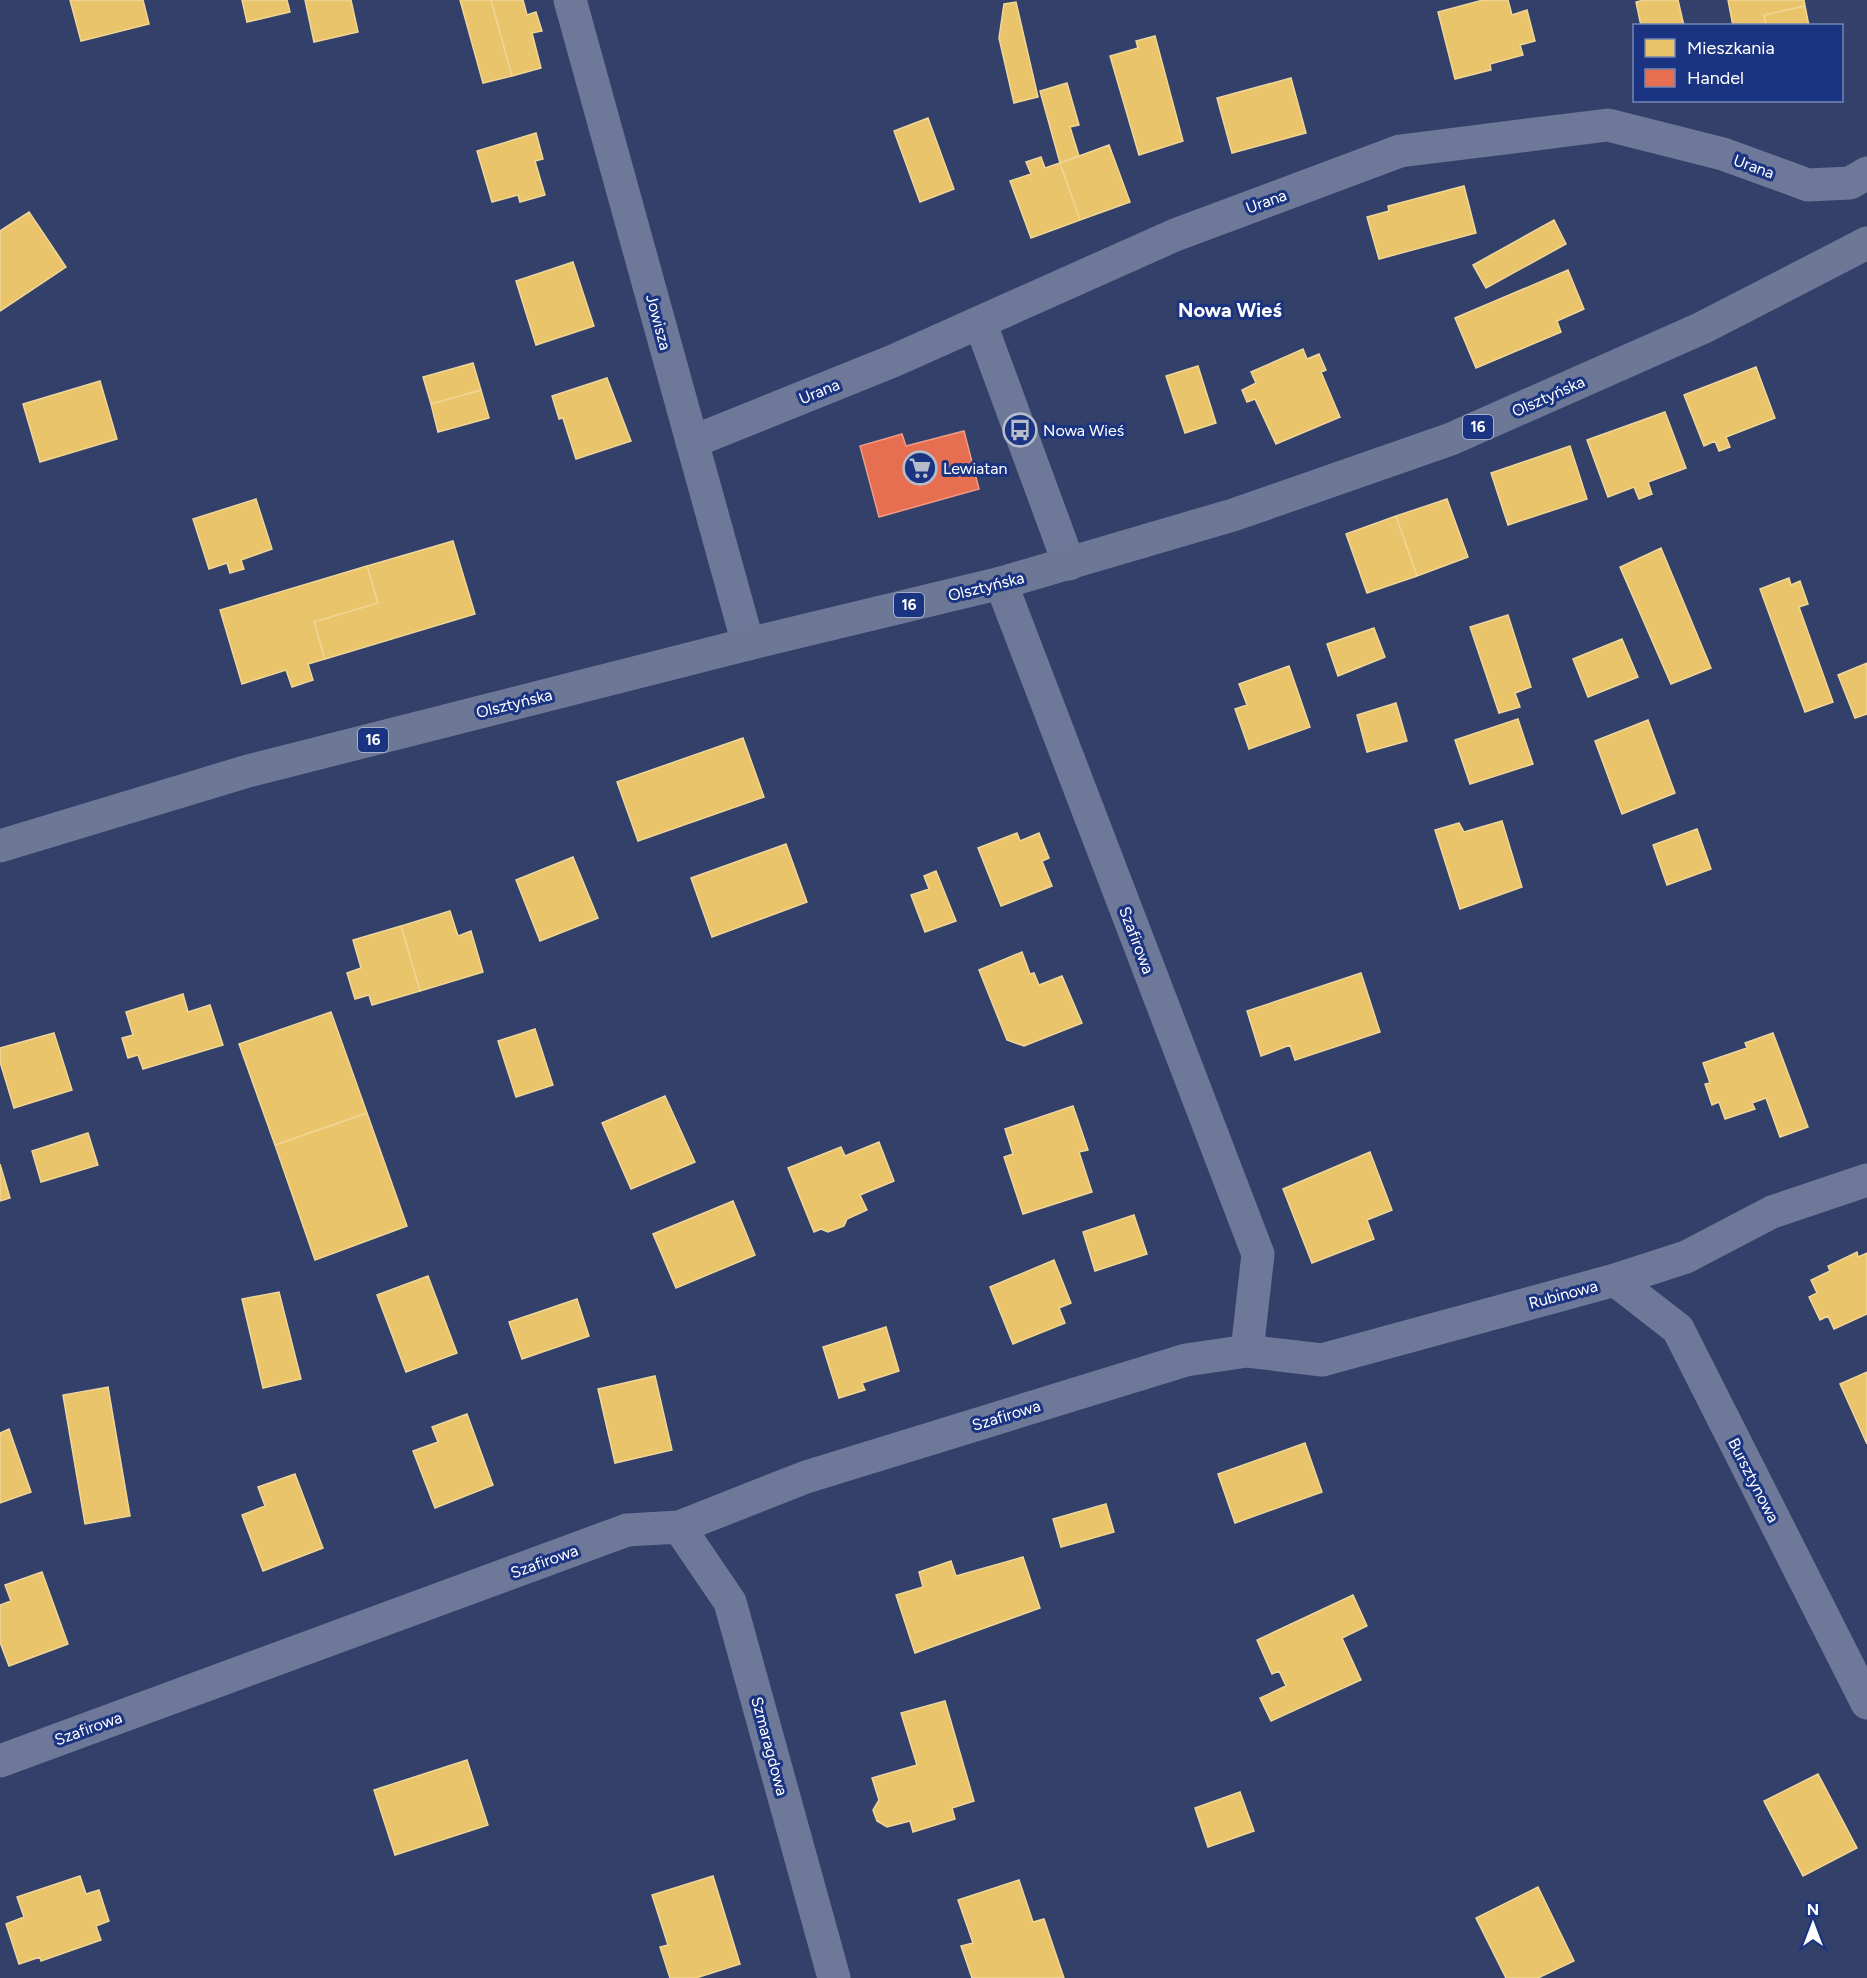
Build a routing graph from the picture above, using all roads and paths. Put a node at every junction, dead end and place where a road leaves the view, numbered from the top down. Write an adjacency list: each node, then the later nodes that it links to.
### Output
1 (570, 0): 5 (street, Jowisza)
2 (1867, 173): 4 (street, Urana)
3 (1867, 243): 6 (main road, Olsztyńska / 16)
4 (980, 322): 5 (street, Urana); 6 (street)
5 (692, 442): 8 (street, Jowisza)
6 (1069, 564): 7 (main road, Olsztyńska / 16)
7 (1001, 584): 8 (main road, Olsztyńska / 16); 12 (street, Szafirowa)
8 (748, 644): 9 (main road, Olsztyńska / 16)
9 (0, 846)
10 (1867, 1180): 11 (street, Rubinowa)
11 (1615, 1280): 12 (street, Rubinowa); 14 (street, Bursztynowa)
12 (1247, 1351): 13 (street, Szafirowa)
13 (679, 1527): 15 (street, Szafirowa); 16 (street, Szmaragdowa)
14 (1867, 1703)
15 (0, 1761)
16 (834, 1978)

